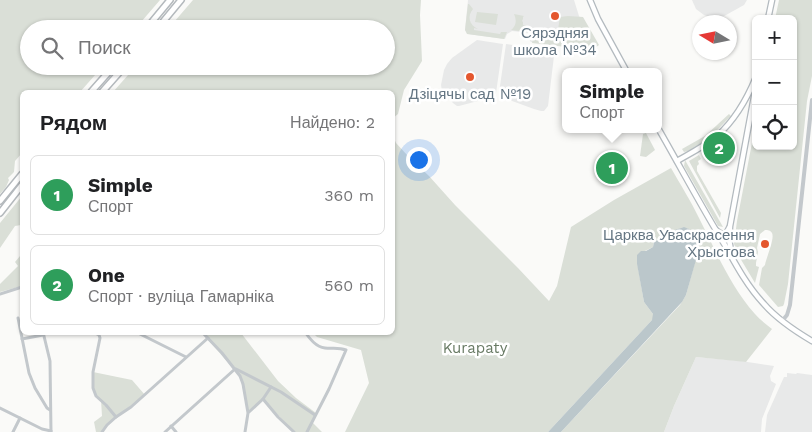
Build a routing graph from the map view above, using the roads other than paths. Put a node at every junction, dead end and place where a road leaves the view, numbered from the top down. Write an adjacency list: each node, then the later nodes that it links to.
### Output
1 (170, 0): 6 (highway)
2 (182, 0): 7 (highway)
3 (590, 0): 8 (main road)
4 (772, 0): 5 (main road)
5 (769, 15)
6 (153, 20)
7 (165, 20)
8 (625, 68)
9 (106, 75): 12 (highway)
10 (117, 75): 13 (highway)
11 (752, 86): 17 (main road)
12 (93, 90)
13 (104, 90)
14 (812, 100): 28 (street)
15 (752, 105): 22 (main road)
16 (661, 133): 17 (main road)
17 (677, 161): 23 (main road)
18 (20, 176): 20 (highway)
19 (20, 188): 21 (highway)
20 (0, 201)
21 (0, 213)
22 (730, 226): 23 (main road); 24 (main road)
23 (714, 228): 24 (main road)
24 (734, 262): 28 (main road)
25 (20, 288): 26 (street)
26 (0, 294)
27 (18, 318): 29 (street)
28 (782, 321): 39 (main road)
29 (20, 328)
30 (21, 335): 38 (street)
31 (39, 335): 38 (street)
32 (43, 335): 45 (street)
33 (99, 335): 48 (street)
34 (142, 335): 40 (street)
35 (205, 335): 37 (street)
36 (307, 335): 47 (street)
37 (208, 338): 40 (street); 41 (street)
38 (22, 339): 45 (street)
39 (812, 341)
40 (186, 357): 48 (street)
41 (235, 369): 42 (street); 46 (street); 50 (street)
42 (272, 388): 43 (street); 47 (street)
43 (262, 399): 46 (street); 57 (street)
44 (0, 408): 49 (street)
45 (50, 410): 52 (street)
46 (248, 413): 56 (street)
47 (315, 415): 58 (street)
48 (116, 417): 53 (street)
49 (20, 418): 51 (street); 52 (street)
50 (171, 426): 54 (street); 55 (street)
51 (13, 432)
52 (51, 432)
53 (102, 432)
54 (165, 432)
55 (176, 432)
56 (245, 432)
57 (294, 432)
58 (307, 432)

